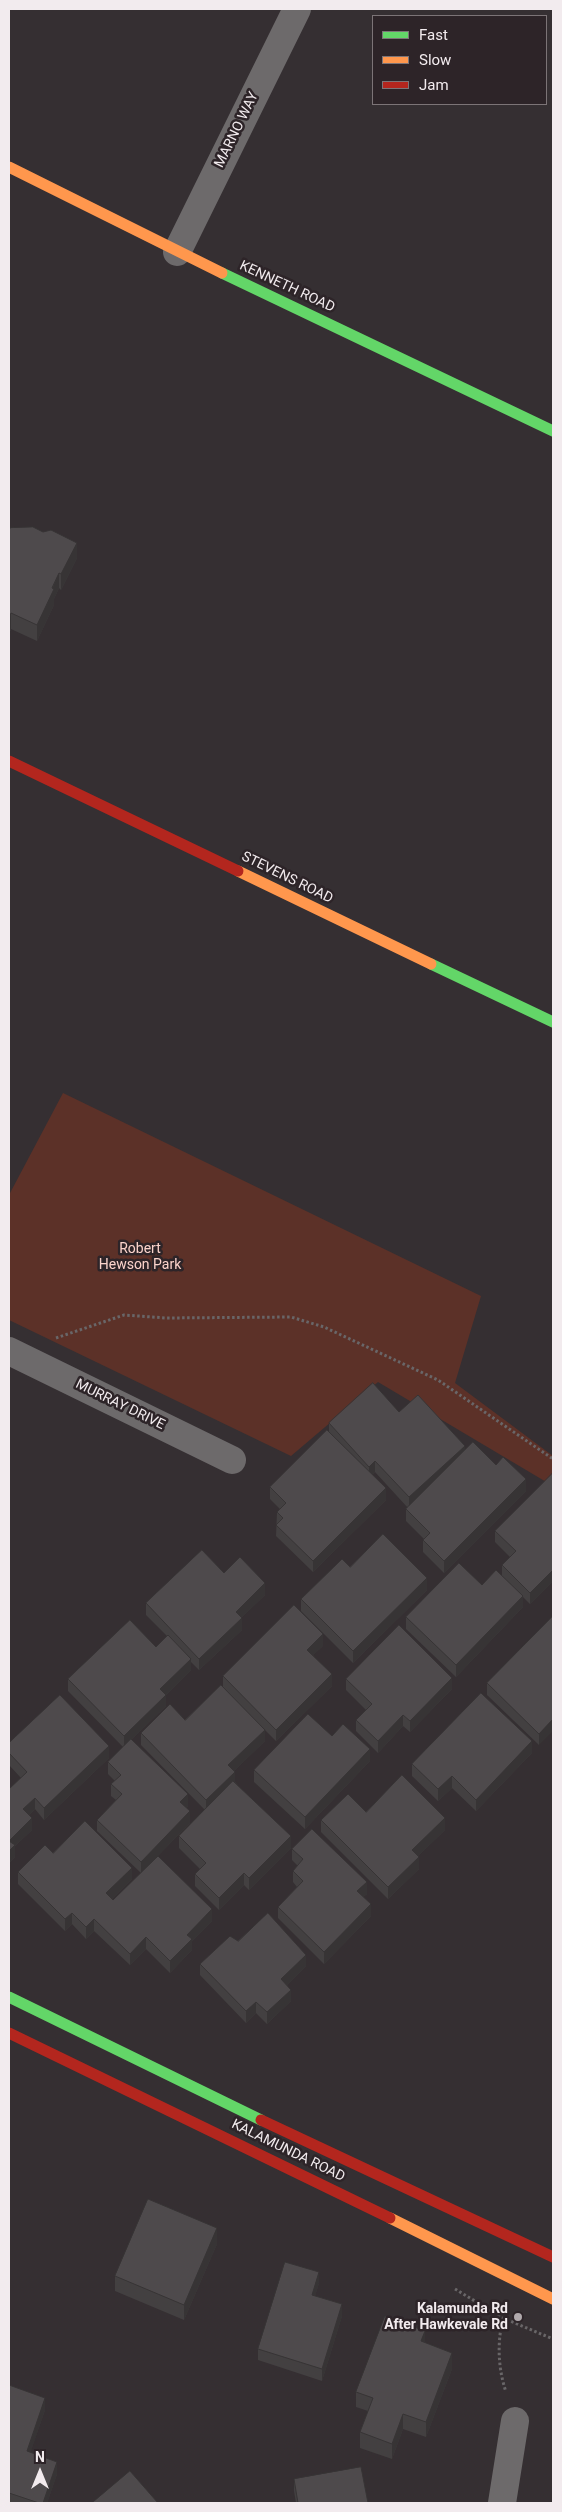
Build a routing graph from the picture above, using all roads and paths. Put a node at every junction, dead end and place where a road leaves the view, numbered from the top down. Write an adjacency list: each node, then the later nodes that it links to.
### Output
1 (297, 9): 3 (street, MARNO WAY)
2 (9, 167): 3 (street, KENNETH ROAD)
3 (177, 252): 4 (street, KENNETH ROAD)
4 (553, 431)
5 (9, 761): 6 (street, STEVENS ROAD)
6 (553, 1022)
7 (47, 1341): 9 (path)
8 (9, 1350): 10 (street, MURRAY DRIVE)
9 (553, 1459)
10 (232, 1460)
11 (9, 1998): 13 (street, KALAMUNDA ROAD)
12 (9, 2033): 14 (street, KALAMUNDA ROAD)
13 (553, 2257)
14 (553, 2299)
15 (553, 2340): 16 (path)
16 (515, 2422): 17 (street)
17 (502, 2503)

